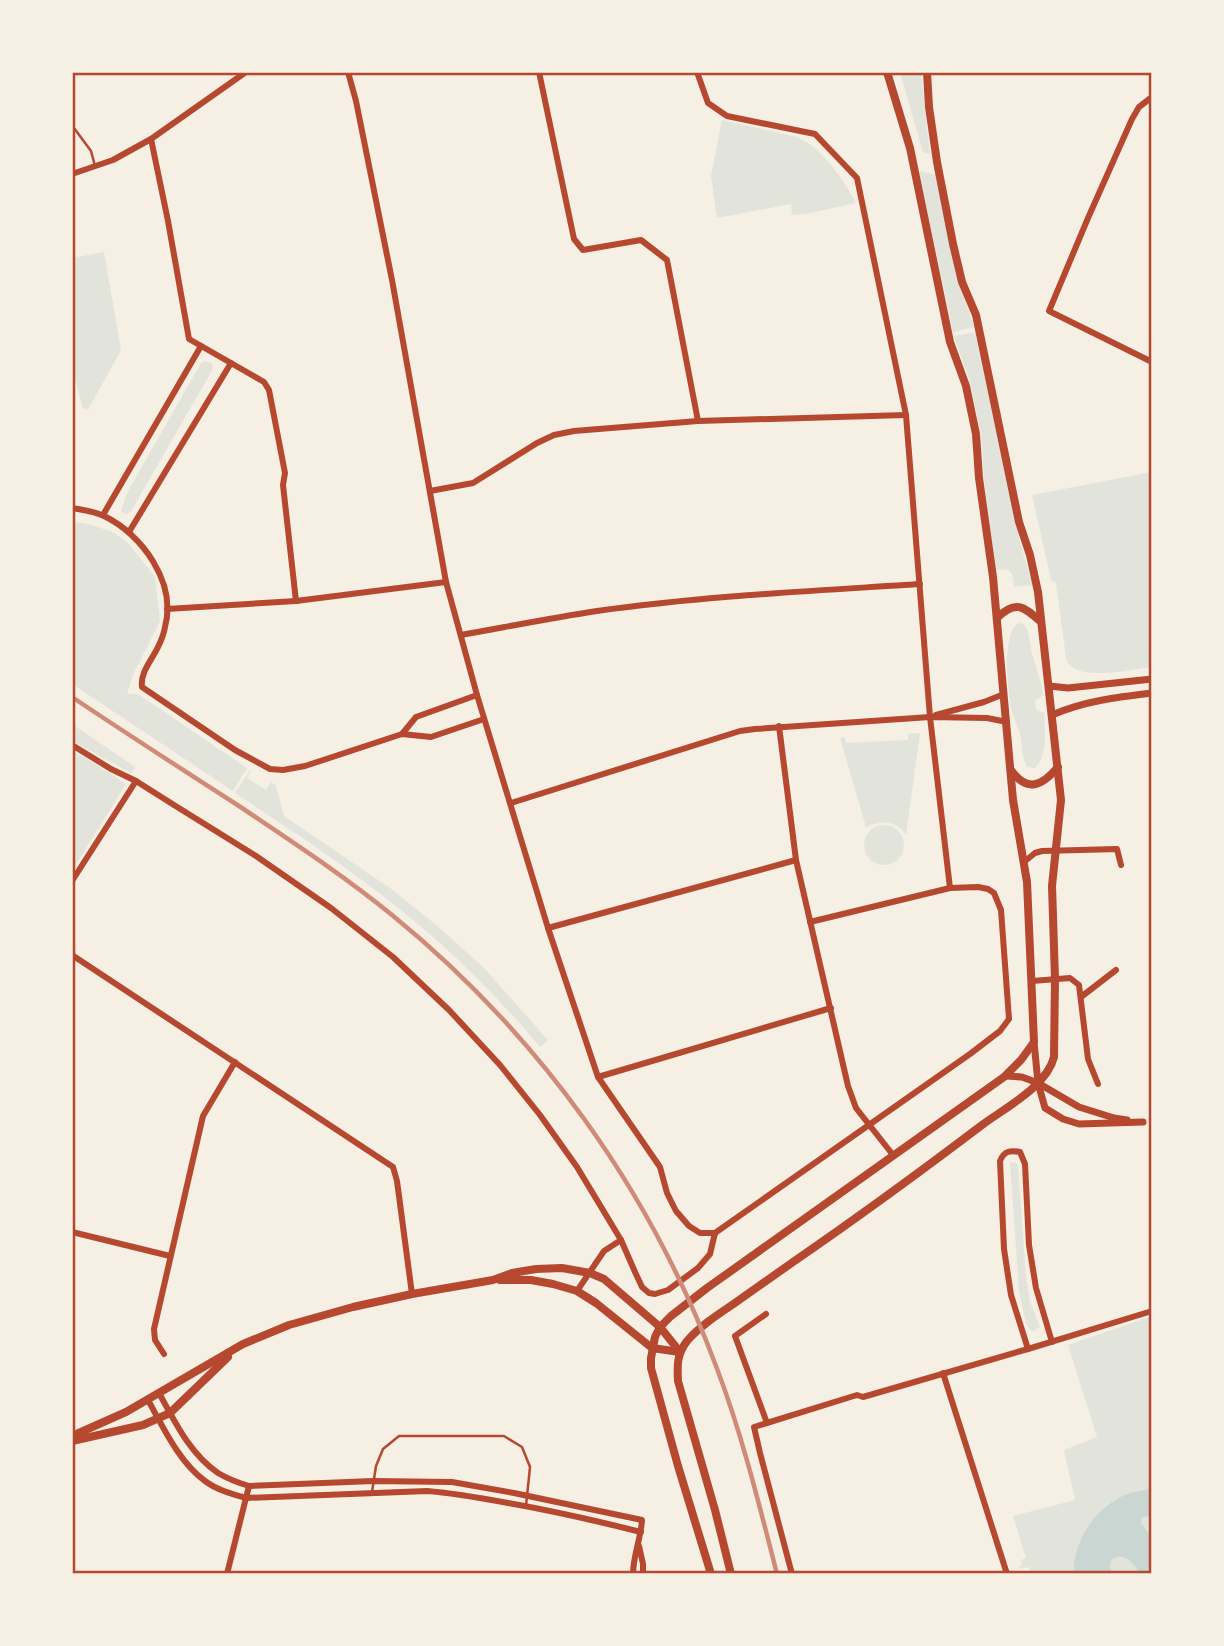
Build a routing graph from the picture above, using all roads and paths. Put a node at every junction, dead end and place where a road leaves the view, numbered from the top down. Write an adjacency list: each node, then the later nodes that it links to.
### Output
1 (246, 72): 9 (street)
2 (348, 72): 17 (street)
3 (539, 72): 16 (street)
4 (696, 72): 15 (street)
5 (887, 72): 25 (main road)
6 (927, 72): 26 (main road)
7 (1152, 97): 13 (street)
8 (72, 120): 10 (lane)
9 (151, 139): 10 (street); 12 (street)
10 (95, 166): 11 (street)
11 (72, 174)
12 (201, 346): 14 (street); 19 (street)
13 (1152, 362)
14 (231, 363): 20 (street); 23 (street)
15 (906, 415): 16 (street); 22 (street)
16 (698, 421): 17 (street)
17 (430, 491): 21 (street)
18 (72, 509): 19 (street)
19 (103, 515): 20 (street)
20 (129, 532): 24 (street)
21 (446, 582): 23 (street); 27 (street)
22 (920, 583): 27 (street); 34 (street)
23 (296, 601): 24 (street)
24 (167, 609): 38 (street)
25 (997, 618): 26 (main road); 31 (main road)
26 (1041, 622): 29 (main road)
27 (461, 635): 32 (street)
28 (1152, 679): 29 (street)
29 (1049, 686): 33 (main road)
30 (1152, 693): 33 (street)
31 (1004, 694): 34 (street); 36 (main road)
32 (477, 695): 35 (street); 38 (street)
33 (1052, 715): 40 (main road)
34 (930, 717): 36 (street); 37 (street); 49 (street)
35 (484, 719): 38 (street); 43 (street)
36 (1007, 722): 41 (main road)
37 (779, 726): 43 (street); 45 (street)
38 (402, 734)
39 (72, 745): 42 (street)
40 (1058, 767): 41 (main road); 44 (main road)
41 (1011, 770): 46 (main road)
42 (136, 781): 48 (street); 70 (street)
43 (511, 803): 51 (street)
44 (1055, 850): 46 (street); 47 (street); 54 (main road)
45 (796, 860): 50 (street); 51 (street)
46 (1024, 862): 55 (main road)
47 (1121, 865)
48 (72, 881)
49 (950, 888): 50 (street); 66 (street)
50 (810, 922): 57 (street)
51 (548, 928): 61 (street)
52 (72, 955): 59 (street)
53 (1116, 970): 56 (street)
54 (1055, 979): 55 (street); 56 (street); 62 (main road)
55 (1032, 981): 58 (main road)
56 (1081, 998): 63 (street)
57 (831, 1008): 61 (street); 66 (street)
58 (1034, 1042): 60 (main road); 62 (street)
59 (235, 1062): 71 (street); 75 (street)
60 (1006, 1076): 62 (street); 67 (main road)
61 (598, 1077): 69 (street)
62 (1038, 1083): 64 (street); 64 (street); 83 (main road)
63 (1098, 1084)
64 (1143, 1122): 65 (street)
65 (1152, 1123)
66 (870, 1125): 67 (street); 69 (street)
67 (893, 1155): 78 (main road)
68 (72, 1232): 71 (street)
69 (715, 1233): 70 (street)
70 (621, 1240): 72 (street)
71 (170, 1256): 84 (street)
72 (590, 1273): 73 (main road); 74 (street); 78 (main road)
73 (493, 1280): 74 (main road); 75 (main road)
74 (577, 1291): 81 (main road)
75 (412, 1294): 80 (main road)
76 (1152, 1311): 79 (street)
77 (766, 1314): 90 (street)
78 (660, 1327): 81 (main road); 83 (main road)
79 (1052, 1342): 82 (street); 82 (street)
80 (243, 1344): 86 (main road); 88 (main road)
81 (652, 1348): 83 (main road); 103 (main road)
82 (1028, 1349): 85 (street)
83 (680, 1352): 104 (main road)
84 (164, 1354)
85 (943, 1373): 90 (street); 106 (street)
86 (159, 1393): 87 (main road); 88 (street)
87 (148, 1400): 89 (street); 91 (main road)
88 (170, 1413): 89 (main road); 93 (street)
89 (158, 1419): 91 (main road); 96 (street)
90 (768, 1423): 105 (street)
91 (72, 1438)
92 (373, 1481): 93 (street); 94 (lane); 95 (street); 95 (lane)
93 (249, 1486): 96 (street)
94 (372, 1492): 96 (street); 97 (street)
95 (527, 1496): 97 (lane); 98 (street)
96 (246, 1498): 100 (street)
97 (526, 1506): 98 (street)
98 (641, 1532): 99 (street)
99 (638, 1545): 101 (street); 102 (street)
100 (227, 1574)
101 (633, 1574)
102 (643, 1574)
103 (712, 1574)
104 (731, 1574)
105 (792, 1574)
106 (1007, 1574)

